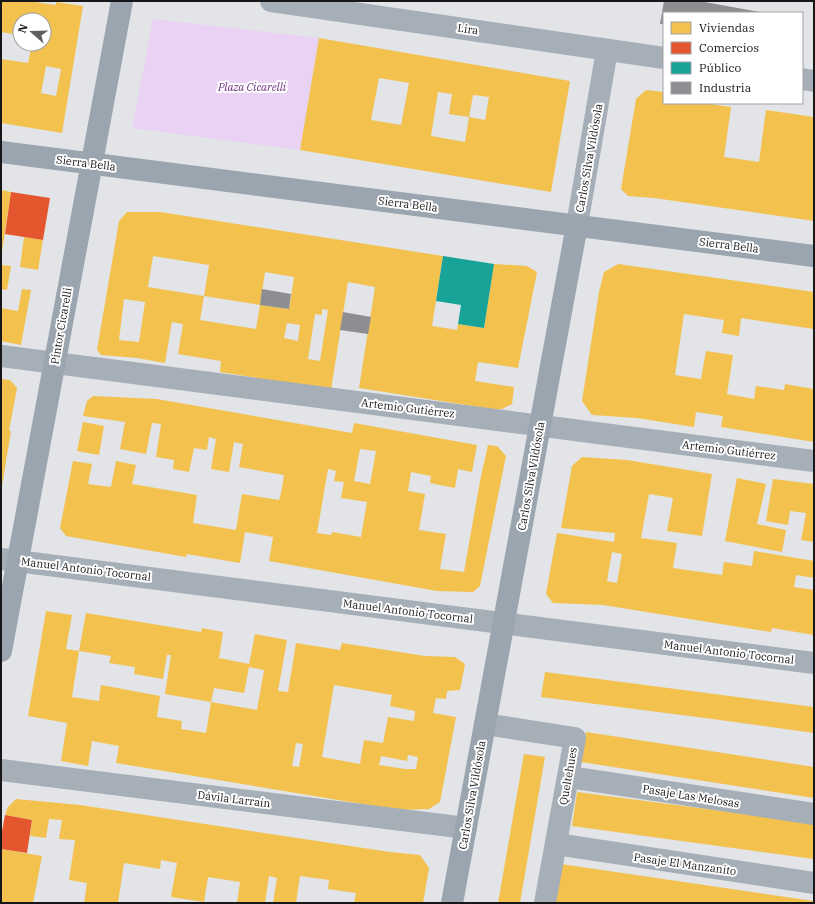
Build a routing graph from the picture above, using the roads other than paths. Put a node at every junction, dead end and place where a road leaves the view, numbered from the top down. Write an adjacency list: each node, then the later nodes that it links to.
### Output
1 (122, 1): 8 (street, Pintor Cicarelli)
2 (271, 1): 3 (street, Lira)
3 (607, 50): 4 (street, Lira); 9 (street, Carlos Silva Vildósola)
4 (663, 58)
5 (803, 79): 6 (street)
6 (814, 81)
7 (1, 152): 8 (street, Sierra Bella)
8 (91, 164): 9 (street, Sierra Bella); 12 (street, Pintor Cicarelli)
9 (577, 225): 10 (street, Sierra Bella); 13 (street, Carlos Silva Vildósola)
10 (814, 256)
11 (1, 356): 12 (street, Artemio Gutiérrez)
12 (54, 363): 13 (street, Artemio Gutiérrez); 15 (street, Pintor Cicarelli)
13 (540, 425): 14 (street, Artemio Gutiérrez); 16 (street, Carlos Silva Vildósola)
14 (814, 461)
15 (9, 559): 16 (street, Manuel Antonio Tocornal); 17 (street, Pintor Cicarelli)
16 (504, 623): 18 (street, Manuel Antonio Tocornal); 19 (street, Carlos Silva Vildósola)
17 (1, 651)
18 (814, 663)
19 (485, 724): 21 (street, Queltehues); 23 (street, Carlos Silva Vildósola)
20 (1, 770): 23 (street, Dávila Larraín)
21 (569, 777): 22 (street, Pasaje Las Melosas); 24 (street, Queltehues)
22 (814, 814)
23 (466, 828): 26 (street, Carlos Silva Vildósola)
24 (556, 844): 25 (street, Pasaje El Manzanito); 27 (street, Queltehues)
25 (814, 883)
26 (452, 903)
27 (545, 903)

